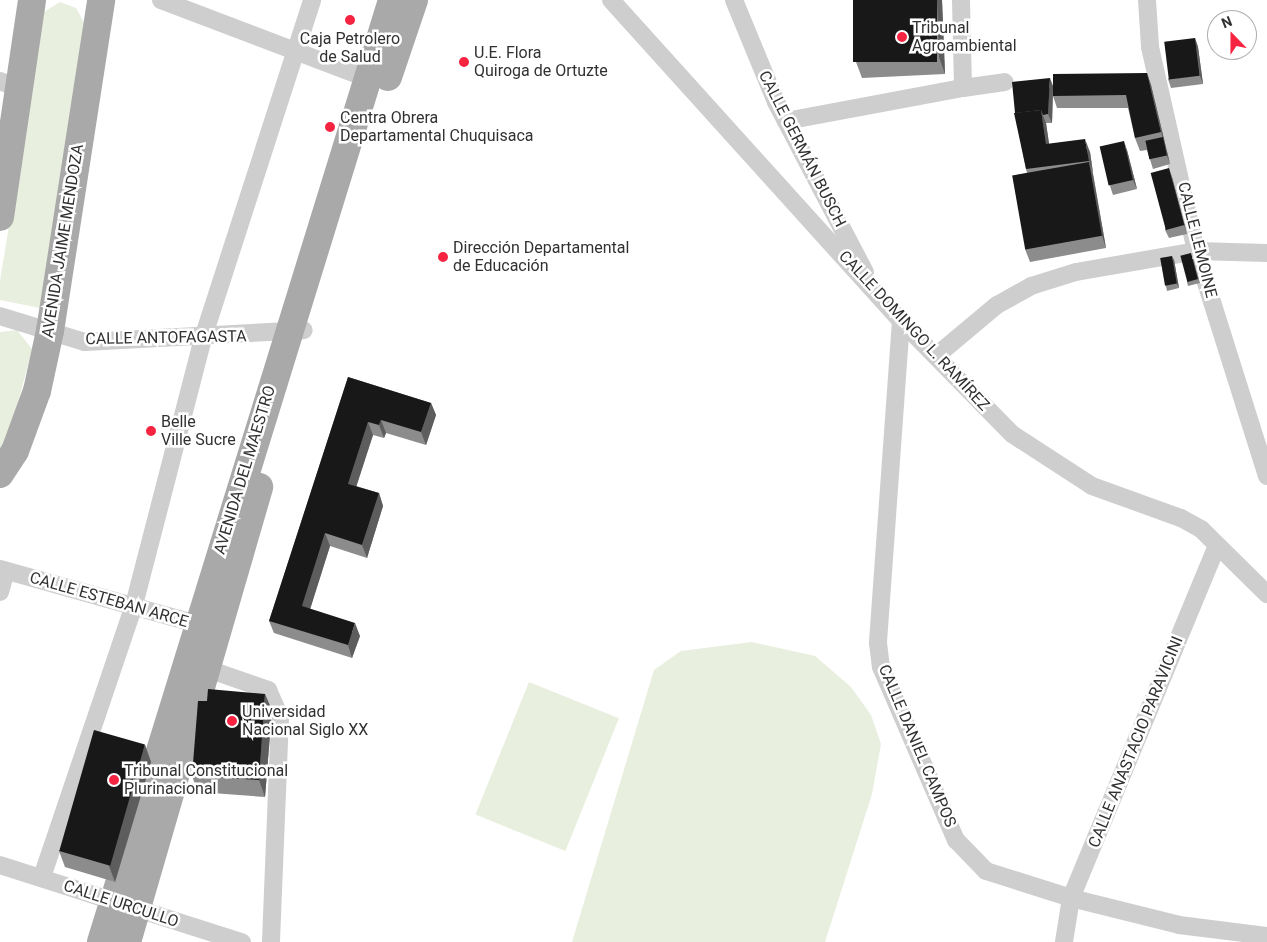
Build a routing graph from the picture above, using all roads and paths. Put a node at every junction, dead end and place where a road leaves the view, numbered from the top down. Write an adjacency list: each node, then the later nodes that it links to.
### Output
1 (32, 0): 16 (main road)
2 (101, 0): 25 (main road, AVENIDA JAIME MENDOZA)
3 (161, 0): 13 (street)
4 (312, 0): 13 (street)
5 (392, 0): 14 (main road, AVENIDA DEL MAESTRO)
6 (414, 0): 26 (main road, AVENIDA DEL MAESTRO)
7 (611, 0): 22 (street, CALLE DOMINGO L. RAMÍREZ)
8 (734, 0): 12 (street, CALLE GERMÁN BUSCH)
9 (745, 0): 12 (street)
10 (961, 0): 17 (street)
11 (1147, 0): 20 (street, CALLE LEMOINE)
12 (749, 46): 18 (street, CALLE GERMÁN BUSCH)
13 (295, 52): 14 (street); 27 (street)
14 (369, 79): 26 (main road, AVENIDA DEL MAESTRO)
15 (1006, 82): 17 (street)
16 (9, 85): 19 (main road)
17 (963, 88): 18 (street)
18 (786, 121): 22 (street, CALLE GERMÁN BUSCH)
19 (0, 217)
20 (1196, 251): 21 (street); 28 (street); 30 (street, CALLE LEMOINE)
21 (1267, 253)
22 (877, 294): 24 (street, CALLE DOMINGO L. RAMÍREZ)
23 (0, 316): 25 (street, CALLE ANTOFAGASTA)
24 (901, 321): 28 (street, CALLE DOMINGO L. RAMÍREZ); 40 (street, CALLE DANIEL CAMPOS)
25 (50, 331): 27 (street, CALLE ANTOFAGASTA); 29 (main road, AVENIDA JAIME MENDOZA)
26 (295, 333): 27 (street, CALLE ANTOFAGASTA); 36 (main road, AVENIDA DEL MAESTRO)
27 (203, 338): 35 (street)
28 (936, 356): 31 (street, CALLE DOMINGO L. RAMÍREZ)
29 (0, 474)
30 (1267, 476)
31 (1217, 546): 34 (street, CALLE DOMINGO L. RAMÍREZ); 40 (street, CALLE ANASTACIO PARAVICINI)
32 (3, 570): 33 (street); 35 (street, CALLE ESTEBAN ARCE)
33 (0, 592)
34 (1267, 594)
35 (134, 605): 36 (street, CALLE ESTEBAN ARCE); 39 (street)
36 (208, 627): 37 (main road, AVENIDA DEL MAESTRO); 41 (main road, AVENIDA DEL MAESTRO)
37 (205, 668): 41 (main road, AVENIDA DEL MAESTRO); 47 (street)
38 (0, 864): 39 (street, CALLE URCULLO)
39 (42, 876): 41 (street, CALLE URCULLO)
40 (1071, 898): 42 (street, CALLE DANIEL CAMPOS); 48 (street, CALLE ANASTACIO PARAVICINI)
41 (125, 907): 44 (main road, AVENIDA DEL MAESTRO); 45 (main road, AVENIDA DEL MAESTRO); 46 (street, CALLE URCULLO)
42 (1182, 934): 43 (street, CALLE DANIEL CAMPOS)
43 (1267, 936)
44 (101, 942)
45 (127, 942)
46 (242, 942)
47 (271, 942)
48 (1064, 942)

